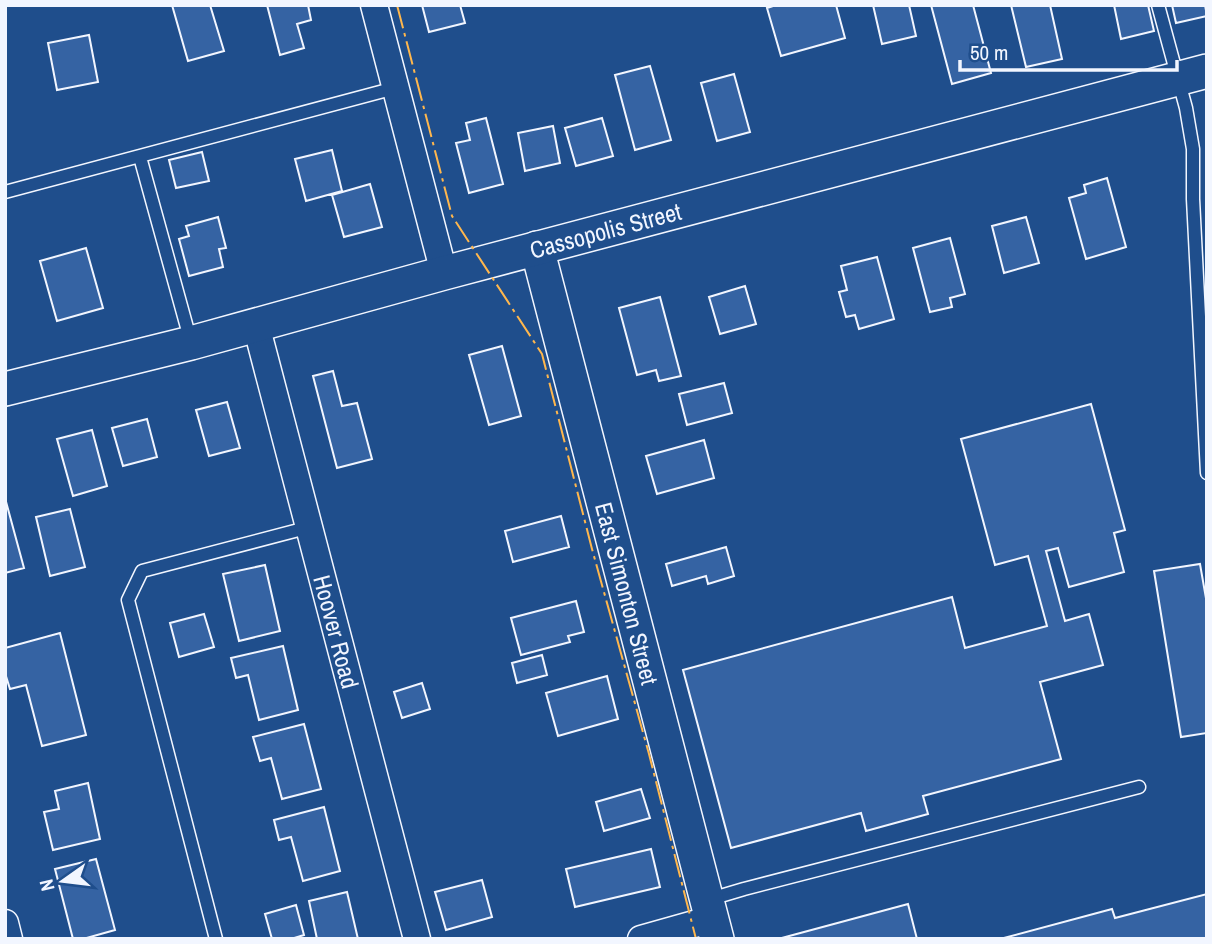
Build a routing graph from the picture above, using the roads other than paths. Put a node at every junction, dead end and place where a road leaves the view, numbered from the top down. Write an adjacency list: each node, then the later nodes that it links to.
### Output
1 (374, 5): 4 (street)
2 (1158, 5): 3 (lane)
3 (1193, 75): 7 (street, Cassopolis Street); 12 (lane)
4 (395, 88): 5 (lane); 8 (street)
5 (140, 157): 6 (lane); 10 (lane)
6 (5, 192)
7 (537, 248): 8 (street, Cassopolis Street); 15 (street, East Simonton Street)
8 (444, 273): 9 (street, Cassopolis Street)
9 (256, 325): 10 (street, Cassopolis Street); 13 (street, Hoover Road)
10 (191, 342): 11 (street, Cassopolis Street)
11 (5, 389)
12 (1207, 473)
13 (310, 527): 18 (lane); 19 (street, Hoover Road)
14 (1139, 787): 15 (lane)
15 (712, 919): 20 (street)
16 (5, 923): 17 (street)
17 (9, 939)
18 (216, 939)
19 (417, 939)
20 (641, 939)

